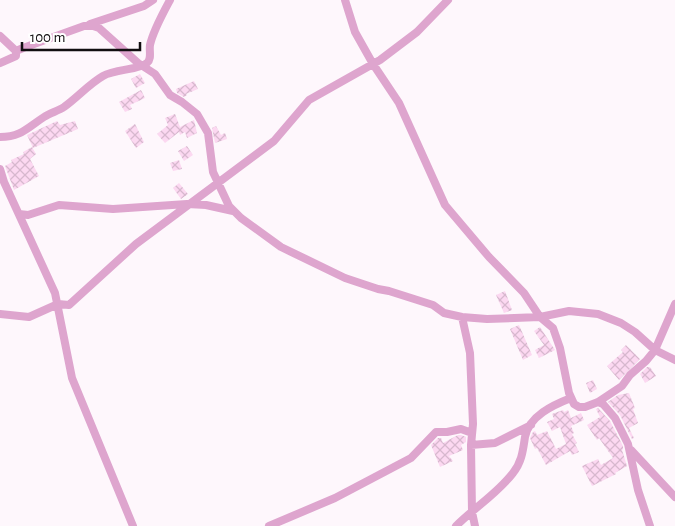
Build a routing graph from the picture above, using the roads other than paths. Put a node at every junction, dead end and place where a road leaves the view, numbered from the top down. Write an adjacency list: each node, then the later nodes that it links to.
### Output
1 (153, 0): 5 (street)
2 (170, 0): 10 (street)
3 (345, 0): 9 (street)
4 (448, 0): 9 (street)
5 (84, 26): 7 (street); 10 (street)
6 (0, 36): 7 (street)
7 (16, 51): 8 (street)
8 (0, 63)
9 (373, 64): 14 (street); 22 (street)
10 (143, 66): 11 (street); 14 (street)
11 (0, 137)
12 (0, 169): 13 (street)
13 (2, 183): 17 (street)
14 (217, 183): 15 (street); 16 (street)
15 (187, 204): 16 (street); 17 (street); 18 (street)
16 (233, 211): 21 (street)
17 (19, 214): 18 (street)
18 (58, 304): 20 (street); 33 (street)
19 (675, 304): 23 (street)
20 (0, 314)
21 (462, 317): 22 (street); 28 (street)
22 (540, 318): 23 (street); 25 (street)
23 (656, 350): 24 (street); 26 (street)
24 (675, 360)
25 (571, 398): 26 (street); 27 (street)
26 (598, 402): 30 (street)
27 (531, 426): 29 (street); 32 (street)
28 (472, 433): 29 (street); 34 (street)
29 (471, 445): 32 (street)
30 (629, 449): 31 (street); 37 (street)
31 (675, 497)
32 (472, 512): 35 (street); 36 (street)
33 (134, 526)
34 (269, 526)
35 (456, 526)
36 (474, 526)
37 (650, 526)

